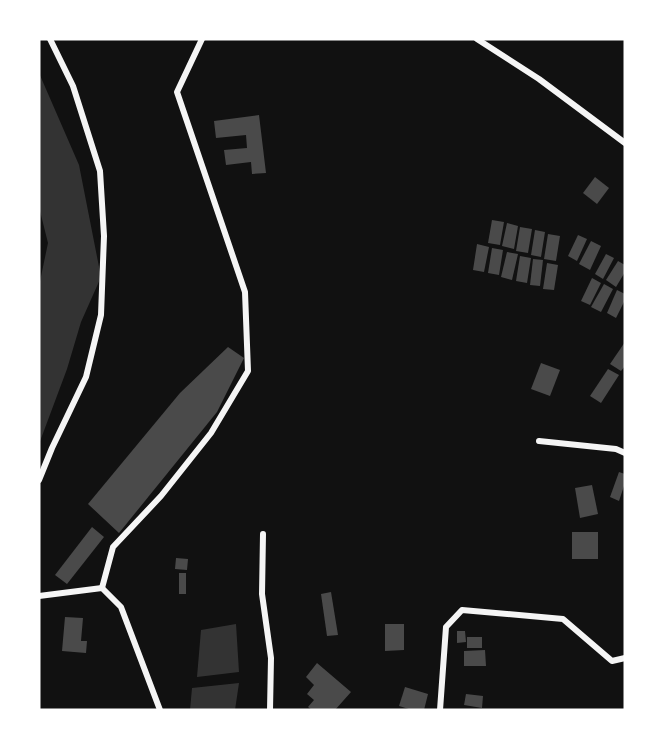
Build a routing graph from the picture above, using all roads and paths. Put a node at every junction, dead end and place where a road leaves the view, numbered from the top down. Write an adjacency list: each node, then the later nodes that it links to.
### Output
1 (50, 39): 7 (street)
2 (202, 39): 9 (street)
3 (477, 39): 4 (street)
4 (625, 143)
5 (538, 441): 6 (street)
6 (625, 453)
7 (39, 480)
8 (263, 534): 13 (street)
9 (102, 588): 10 (street); 12 (street)
10 (39, 596)
11 (625, 658): 14 (street)
12 (160, 710)
13 (270, 710)
14 (440, 710)

